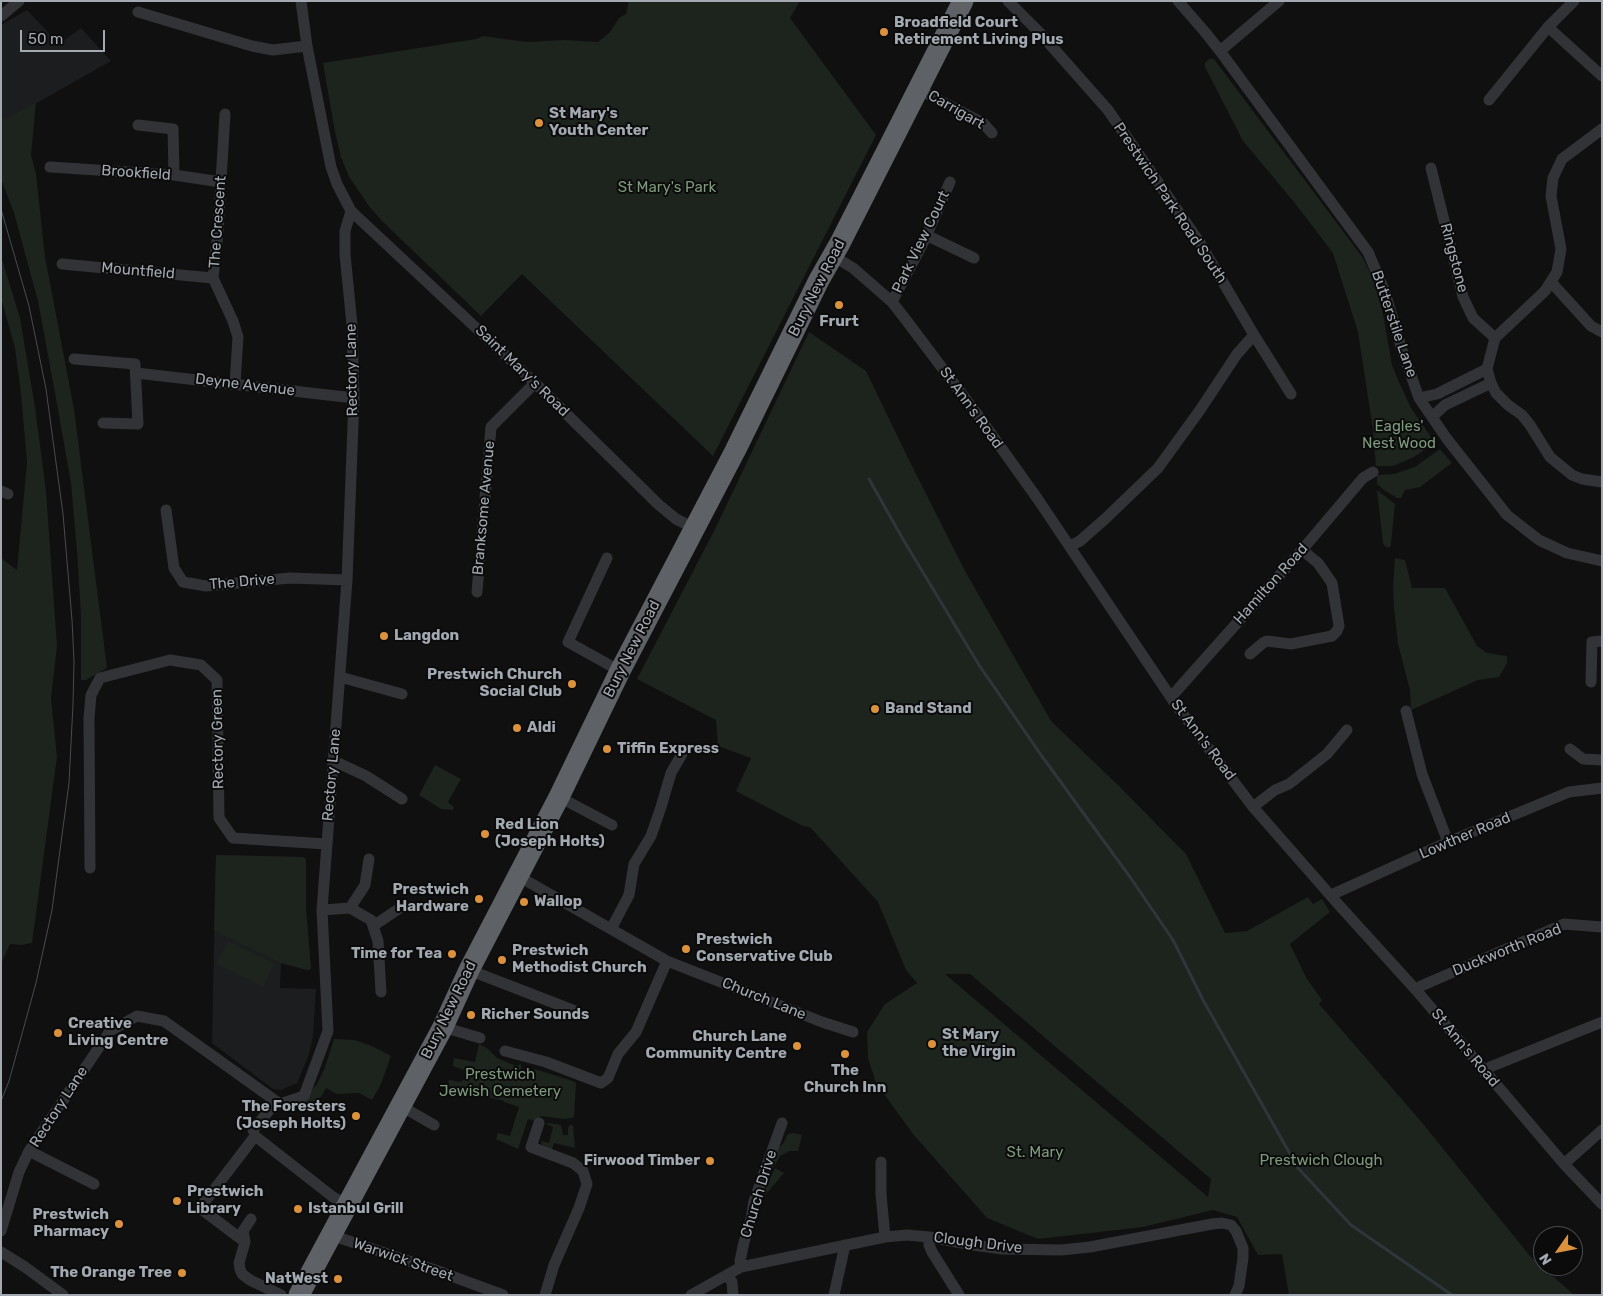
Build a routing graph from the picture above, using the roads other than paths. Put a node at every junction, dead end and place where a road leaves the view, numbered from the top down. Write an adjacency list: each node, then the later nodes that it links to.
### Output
1 (19, 1): 9 (street)
2 (301, 1): 11 (street)
3 (963, 1): 14 (highway, Bury New Road)
4 (1008, 1): 34 (street, Prestwich Park Road South)
5 (1178, 1): 12 (street, Butterstile Lane)
6 (1279, 1): 12 (street)
7 (1574, 1): 10 (street)
8 (138, 12): 11 (street)
9 (1, 16)
10 (1548, 27): 13 (street); 15 (street)
11 (307, 46): 25 (street)
12 (1220, 51): 44 (street, Butterstile Lane)
13 (1602, 76)
14 (918, 89): 19 (street, Carrigart); 27 (highway, Bury New Road)
15 (1489, 100)
16 (225, 114): 23 (street, The Crescent)
17 (138, 125): 22 (street)
18 (1602, 129): 31 (street)
19 (992, 133)
20 (50, 167): 22 (street, Brookfield)
21 (1431, 168): 35 (street, Ringstone)
22 (174, 175): 23 (street, Brookfield)
23 (221, 182): 30 (street, The Crescent)
24 (950, 182): 26 (street, Park View Court)
25 (351, 211): 39 (street, Saint Mary's Road); 43 (street, Rectory Lane)
26 (926, 235): 28 (street); 32 (street, Park View Court)
27 (833, 256): 32 (street, St Ann's Road); 50 (highway, Bury New Road)
28 (974, 258)
29 (62, 264): 30 (street, Mountfield)
30 (213, 278): 41 (street, The Crescent)
31 (1551, 282): 33 (street); 35 (street)
32 (892, 302): 51 (street, St Ann's Road)
33 (1602, 332)
34 (1254, 335): 42 (street, Prestwich Park Road South); 51 (street)
35 (1495, 338): 37 (street)
36 (74, 359): 38 (street)
37 (1486, 369): 40 (street); 44 (street)
38 (136, 372): 41 (street, Deyne Avenue); 46 (street)
39 (534, 383): 50 (street, Saint Mary's Road); 56 (street, Branksome Avenue)
40 (1490, 383): 45 (street); 48 (street)
41 (235, 384): 43 (street, Deyne Avenue)
42 (1291, 394)
43 (354, 398): 55 (street, Rectory Lane)
44 (1419, 398): 45 (street, Butterstile Lane)
45 (1432, 417): 54 (street, Butterstile Lane)
46 (104, 423)
47 (1373, 472): 52 (street, Hamilton Road)
48 (1602, 482)
49 (166, 510): 55 (street, The Drive)
50 (694, 528): 59 (highway, Bury New Road)
51 (1070, 546): 63 (street, St Ann's Road)
52 (1302, 550): 58 (street); 63 (street, Hamilton Road)
53 (607, 558): 59 (street)
54 (1602, 560)
55 (347, 580): 60 (street, Rectory Lane)
56 (477, 592)
57 (1602, 641): 61 (street)
58 (1250, 654)
59 (620, 671): 71 (highway, Bury New Road)
60 (340, 676): 62 (street); 69 (street, Rectory Lane)
61 (1591, 682)
62 (402, 694)
63 (1171, 697): 73 (street, St Ann's Road)
64 (1406, 711): 75 (street)
65 (1347, 730): 73 (street)
66 (1570, 749): 68 (street)
67 (682, 754): 86 (street)
68 (1602, 760)
69 (334, 761): 72 (street); 76 (street, Rectory Lane)
70 (1602, 788): 75 (street, Lowther Road)
71 (559, 797): 74 (street); 79 (highway, Bury New Road)
72 (402, 799)
73 (1253, 807): 80 (street, St Ann's Road)
74 (612, 825)
75 (1448, 842): 80 (street, Lowther Road)
76 (326, 844): 78 (street, Rectory Green); 83 (street, Rectory Lane)
77 (369, 859): 82 (street)
78 (90, 868)
79 (518, 876): 86 (street, Church Lane); 88 (highway, Bury New Road)
80 (1331, 895): 89 (street, St Ann's Road)
81 (402, 906): 84 (street)
82 (350, 908): 83 (street); 84 (street)
83 (322, 910): 98 (street, Rectory Lane)
84 (373, 926): 90 (street)
85 (1602, 927): 89 (street, Duckworth Road)
86 (611, 929): 87 (street, Church Lane)
87 (667, 960): 94 (street, Church Lane); 96 (street)
88 (469, 970): 91 (street); 93 (highway, Bury New Road)
89 (1416, 990): 97 (street, St Ann's Road)
90 (381, 992)
91 (575, 1011)
92 (1602, 1022): 97 (street)
93 (442, 1026): 95 (street); 99 (highway, Bury New Road)
94 (853, 1032)
95 (480, 1038)
96 (504, 1050)
97 (1485, 1073): 107 (street, St Ann's Road)
98 (276, 1102): 103 (street); 105 (street, Rectory Lane)
99 (401, 1106): 102 (street); 110 (highway, Bury New Road)
100 (539, 1123): 124 (street)
101 (782, 1123): 119 (street, Church Drive)
102 (434, 1124)
103 (254, 1130)
104 (1602, 1130): 107 (street)
105 (29, 1151): 108 (street); 112 (street, Rectory Lane)
106 (881, 1162): 115 (street)
107 (1564, 1164): 109 (street, St Ann's Road)
108 (94, 1184)
109 (1602, 1204)
110 (346, 1205): 113 (highway, Bury New Road); 116 (street)
111 (251, 1219): 116 (street)
112 (1, 1231)
113 (330, 1235): 121 (highway, Bury New Road); 123 (street, Warwick Street)
114 (929, 1236): 115 (street, Clough Drive); 128 (street); 129 (street, Clough Drive)
115 (885, 1237): 117 (street, Clough Drive)
116 (245, 1242): 121 (street)
117 (845, 1245): 119 (street, Clough Drive); 127 (street)
118 (1, 1252): 122 (street)
119 (742, 1267): 120 (street, Clough Drive)
120 (727, 1275): 125 (street, Clough Drive); 126 (street)
121 (298, 1294)
122 (62, 1295)
123 (503, 1295)
124 (545, 1295)
125 (691, 1295)
126 (733, 1295)
127 (834, 1295)
128 (959, 1295)
129 (1235, 1295)

